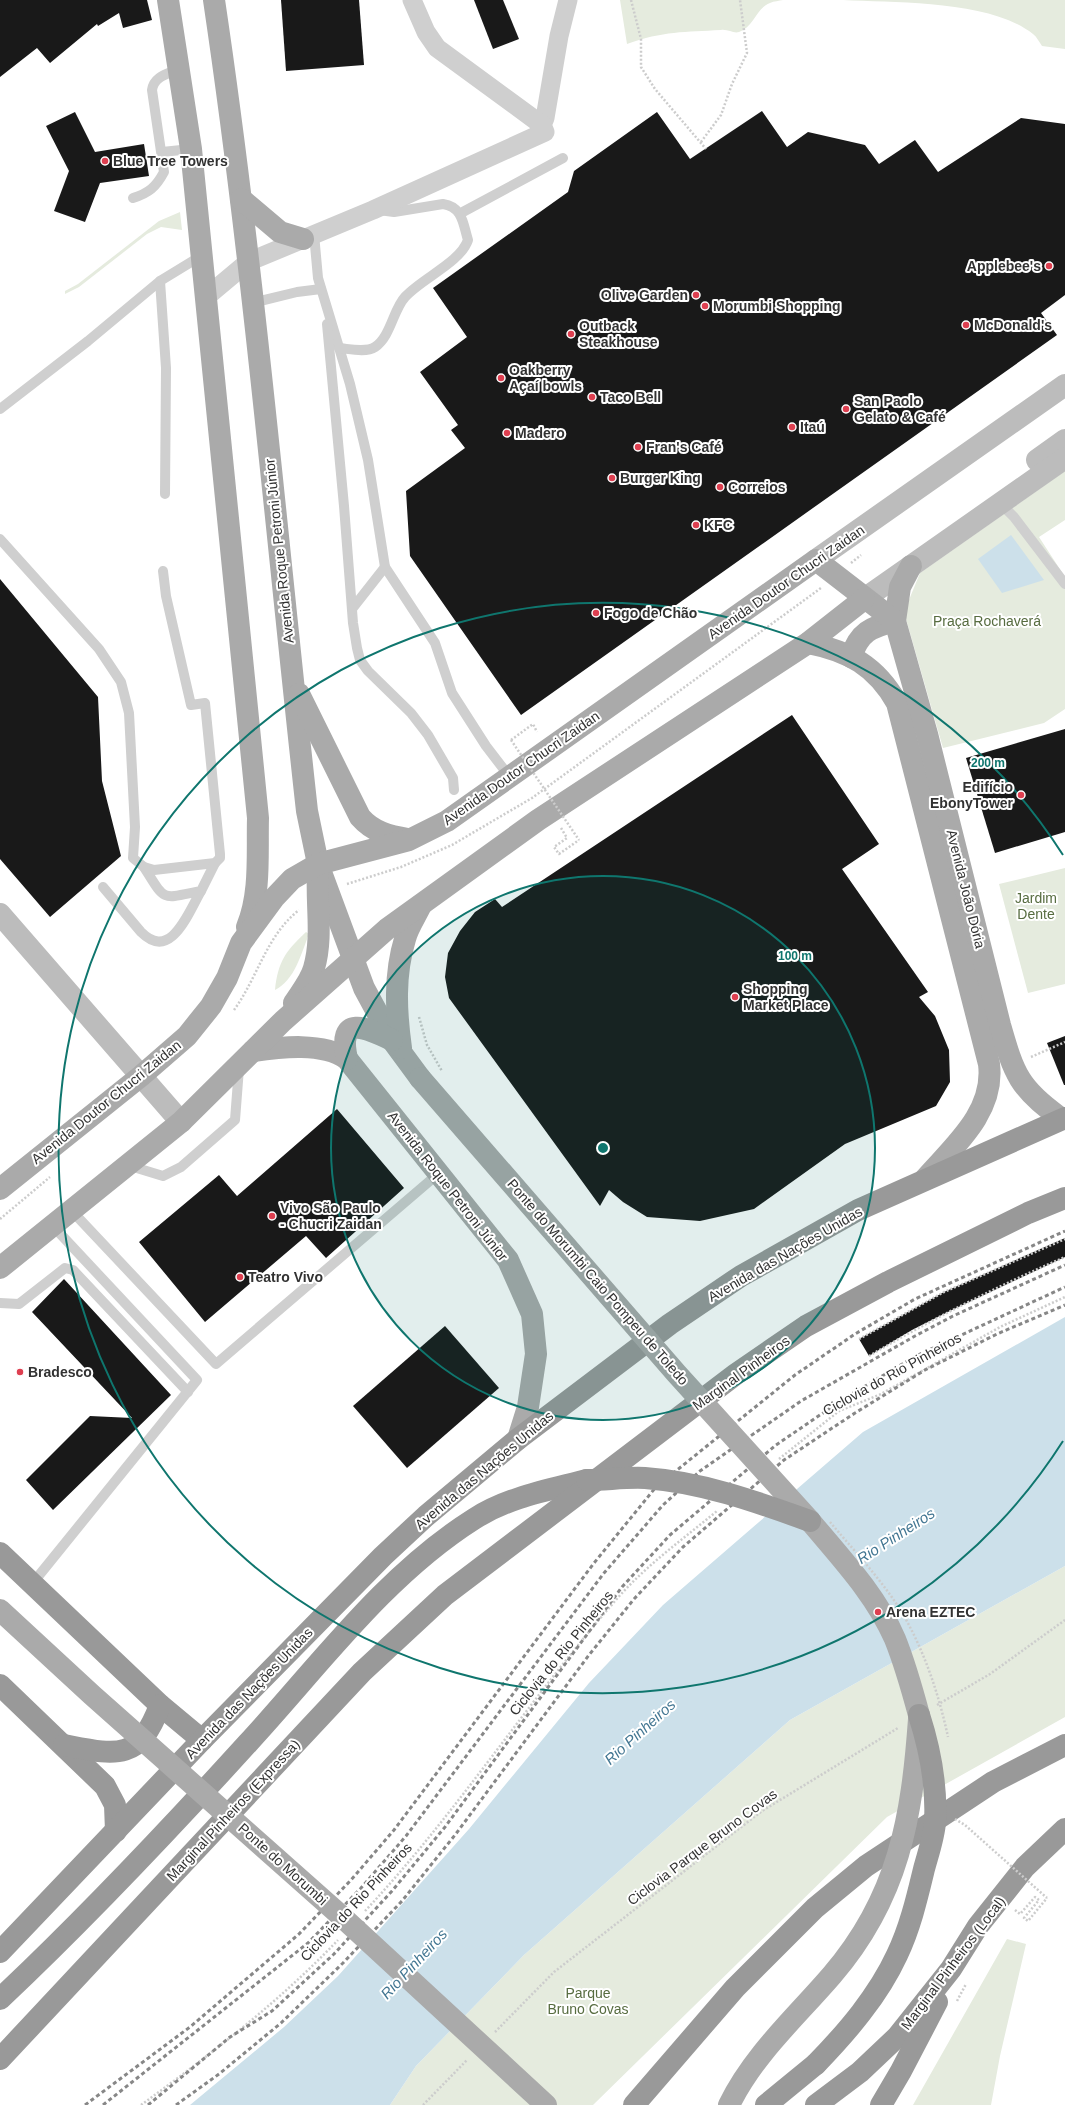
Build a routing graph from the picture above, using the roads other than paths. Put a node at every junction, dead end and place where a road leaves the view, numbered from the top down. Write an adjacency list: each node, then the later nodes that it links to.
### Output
1 (168, 0): 5 (main road)
2 (214, 0): 11 (main road, Avenida Roque Petroni Júnior)
3 (412, 0): 6 (street)
4 (568, 0): 6 (street)
5 (180, 69): 7 (main road); 8 (lane)
6 (543, 129): 12 (street)
7 (191, 149): 8 (lane); 15 (main road)
8 (162, 152): 10 (lane)
9 (563, 158): 13 (lane)
10 (133, 198)
11 (241, 200): 14 (main road); 16 (main road, Avenida Roque Petroni Júnior)
12 (373, 210): 13 (lane); 14 (street)
13 (461, 213): 22 (lane)
14 (308, 236): 16 (street); 18 (lane)
15 (201, 256): 17 (lane); 19 (main road)
16 (248, 262): 19 (street); 21 (main road, Avenida Roque Petroni Júnior)
17 (160, 281): 24 (lane); 28 (lane)
18 (321, 289): 20 (lane); 21 (lane)
19 (205, 298): 52 (main road)
20 (325, 302): 22 (lane); 37 (lane)
21 (252, 303): 41 (main road, Avenida Roque Petroni Júnior)
22 (339, 348): 33 (lane)
23 (1065, 386): 31 (main road, Avenida Doutor Chucri Zaidan)
24 (0, 409)
25 (1065, 440): 27 (main road)
26 (1065, 458): 27 (main road)
27 (1025, 486): 29 (main road)
28 (165, 494)
29 (1000, 503): 32 (main road); 35 (lane)
30 (0, 539): 47 (lane)
31 (816, 560): 36 (main road); 42 (main road, Avenida Doutor Chucri Zaidan)
32 (911, 566): 36 (main road); 38 (main road)
33 (385, 567): 37 (lane); 42 (lane)
34 (163, 571): 45 (lane)
35 (1065, 584)
36 (864, 598): 38 (main road); 39 (main road)
37 (352, 609): 43 (lane)
38 (895, 621): 40 (main road); 60 (main road, Avenida João Dória)
39 (808, 643): 40 (main road, Avenida João Dória); 50 (main road)
40 (851, 657): 64 (main road, Avenida João Dória)
41 (293, 681): 44 (main road); 46 (main road, Avenida Roque Petroni Júnior)
42 (509, 776): 44 (main road, Avenida Doutor Chucri Zaidan)
43 (454, 790)
44 (409, 840): 46 (main road, Avenida Doutor Chucri Zaidan)
45 (215, 863): 47 (lane); 49 (lane)
46 (318, 864): 52 (main road, Avenida Doutor Chucri Zaidan); 53 (main road, Avenida Roque Petroni Júnior); 54 (main road)
47 (144, 867): 49 (lane)
48 (103, 887): 49 (lane)
49 (201, 892)
50 (422, 903): 53 (main road); 55 (main road)
51 (0, 914): 58 (main road)
52 (241, 943): 58 (main road, Avenida Doutor Chucri Zaidan)
53 (353, 960): 54 (main road); 55 (main road, Avenida Roque Petroni Júnior)
54 (283, 1021): 56 (main road)
55 (397, 1047): 57 (main road); 59 (main road, Avenida Roque Petroni Júnior)
56 (246, 1058): 57 (main road, Avenida Roque Petroni Júnior); 61 (main road); 62 (lane)
57 (347, 1059): 63 (main road, Avenida Roque Petroni Júnior)
58 (141, 1076): 61 (main road); 65 (main road, Avenida Doutor Chucri Zaidan)
59 (420, 1078): 73 (main road, Ponte do Morumbi Caio Pompeu de Toledo, bridge)
60 (1064, 1118): 64 (highway, Avenida das Nações Unidas)
61 (181, 1122): 62 (main road)
62 (127, 1166): 67 (main road)
63 (439, 1172): 67 (lane); 72 (main road, Avenida Roque Petroni Júnior)
64 (925, 1179): 72 (highway, Avenida das Nações Unidas)
65 (0, 1189)
66 (1065, 1198): 75 (highway, Marginal Pinheiros)
67 (71, 1210): 68 (main road)
68 (52, 1226): 69 (main road); 71 (lane)
69 (0, 1268)
70 (0, 1303): 71 (lane)
71 (188, 1392): 76 (lane)
72 (518, 1439): 81 (highway, Avenida das Nações Unidas)
73 (810, 1521): 80 (main road, Ponte do Morumbi Caio Pompeu de Toledo); 88 (highway, bridge)
74 (0, 1553): 76 (highway)
75 (476, 1571): 89 (highway, Marginal Pinheiros (Expressa))
76 (32, 1584): 79 (highway)
77 (0, 1610): 92 (main road, Ponte do Morumbi, bridge)
78 (0, 1685): 82 (highway)
79 (160, 1705): 81 (highway); 82 (highway)
80 (927, 1711): 94 (main road, Ponte do Morumbi Caio Pompeu de Toledo, bridge); 95 (highway, bridge)
81 (202, 1740): 85 (highway, Avenida das Nações Unidas)
82 (64, 1745): 85 (highway)
83 (1065, 1746): 93 (highway)
84 (1065, 1829): 87 (highway, Marginal Pinheiros (Local))
85 (116, 1832): 86 (highway, Avenida das Nações Unidas)
86 (0, 1952)
87 (960, 1974): 96 (highway, Marginal Pinheiros (Local)); 97 (highway)
88 (0, 1999)
89 (42, 2015): 90 (highway); 91 (highway, Marginal Pinheiros (Expressa))
90 (0, 2044)
91 (0, 2059)
92 (546, 2105)
93 (634, 2105)
94 (729, 2105)
95 (766, 2105)
96 (816, 2105)
97 (881, 2105)

